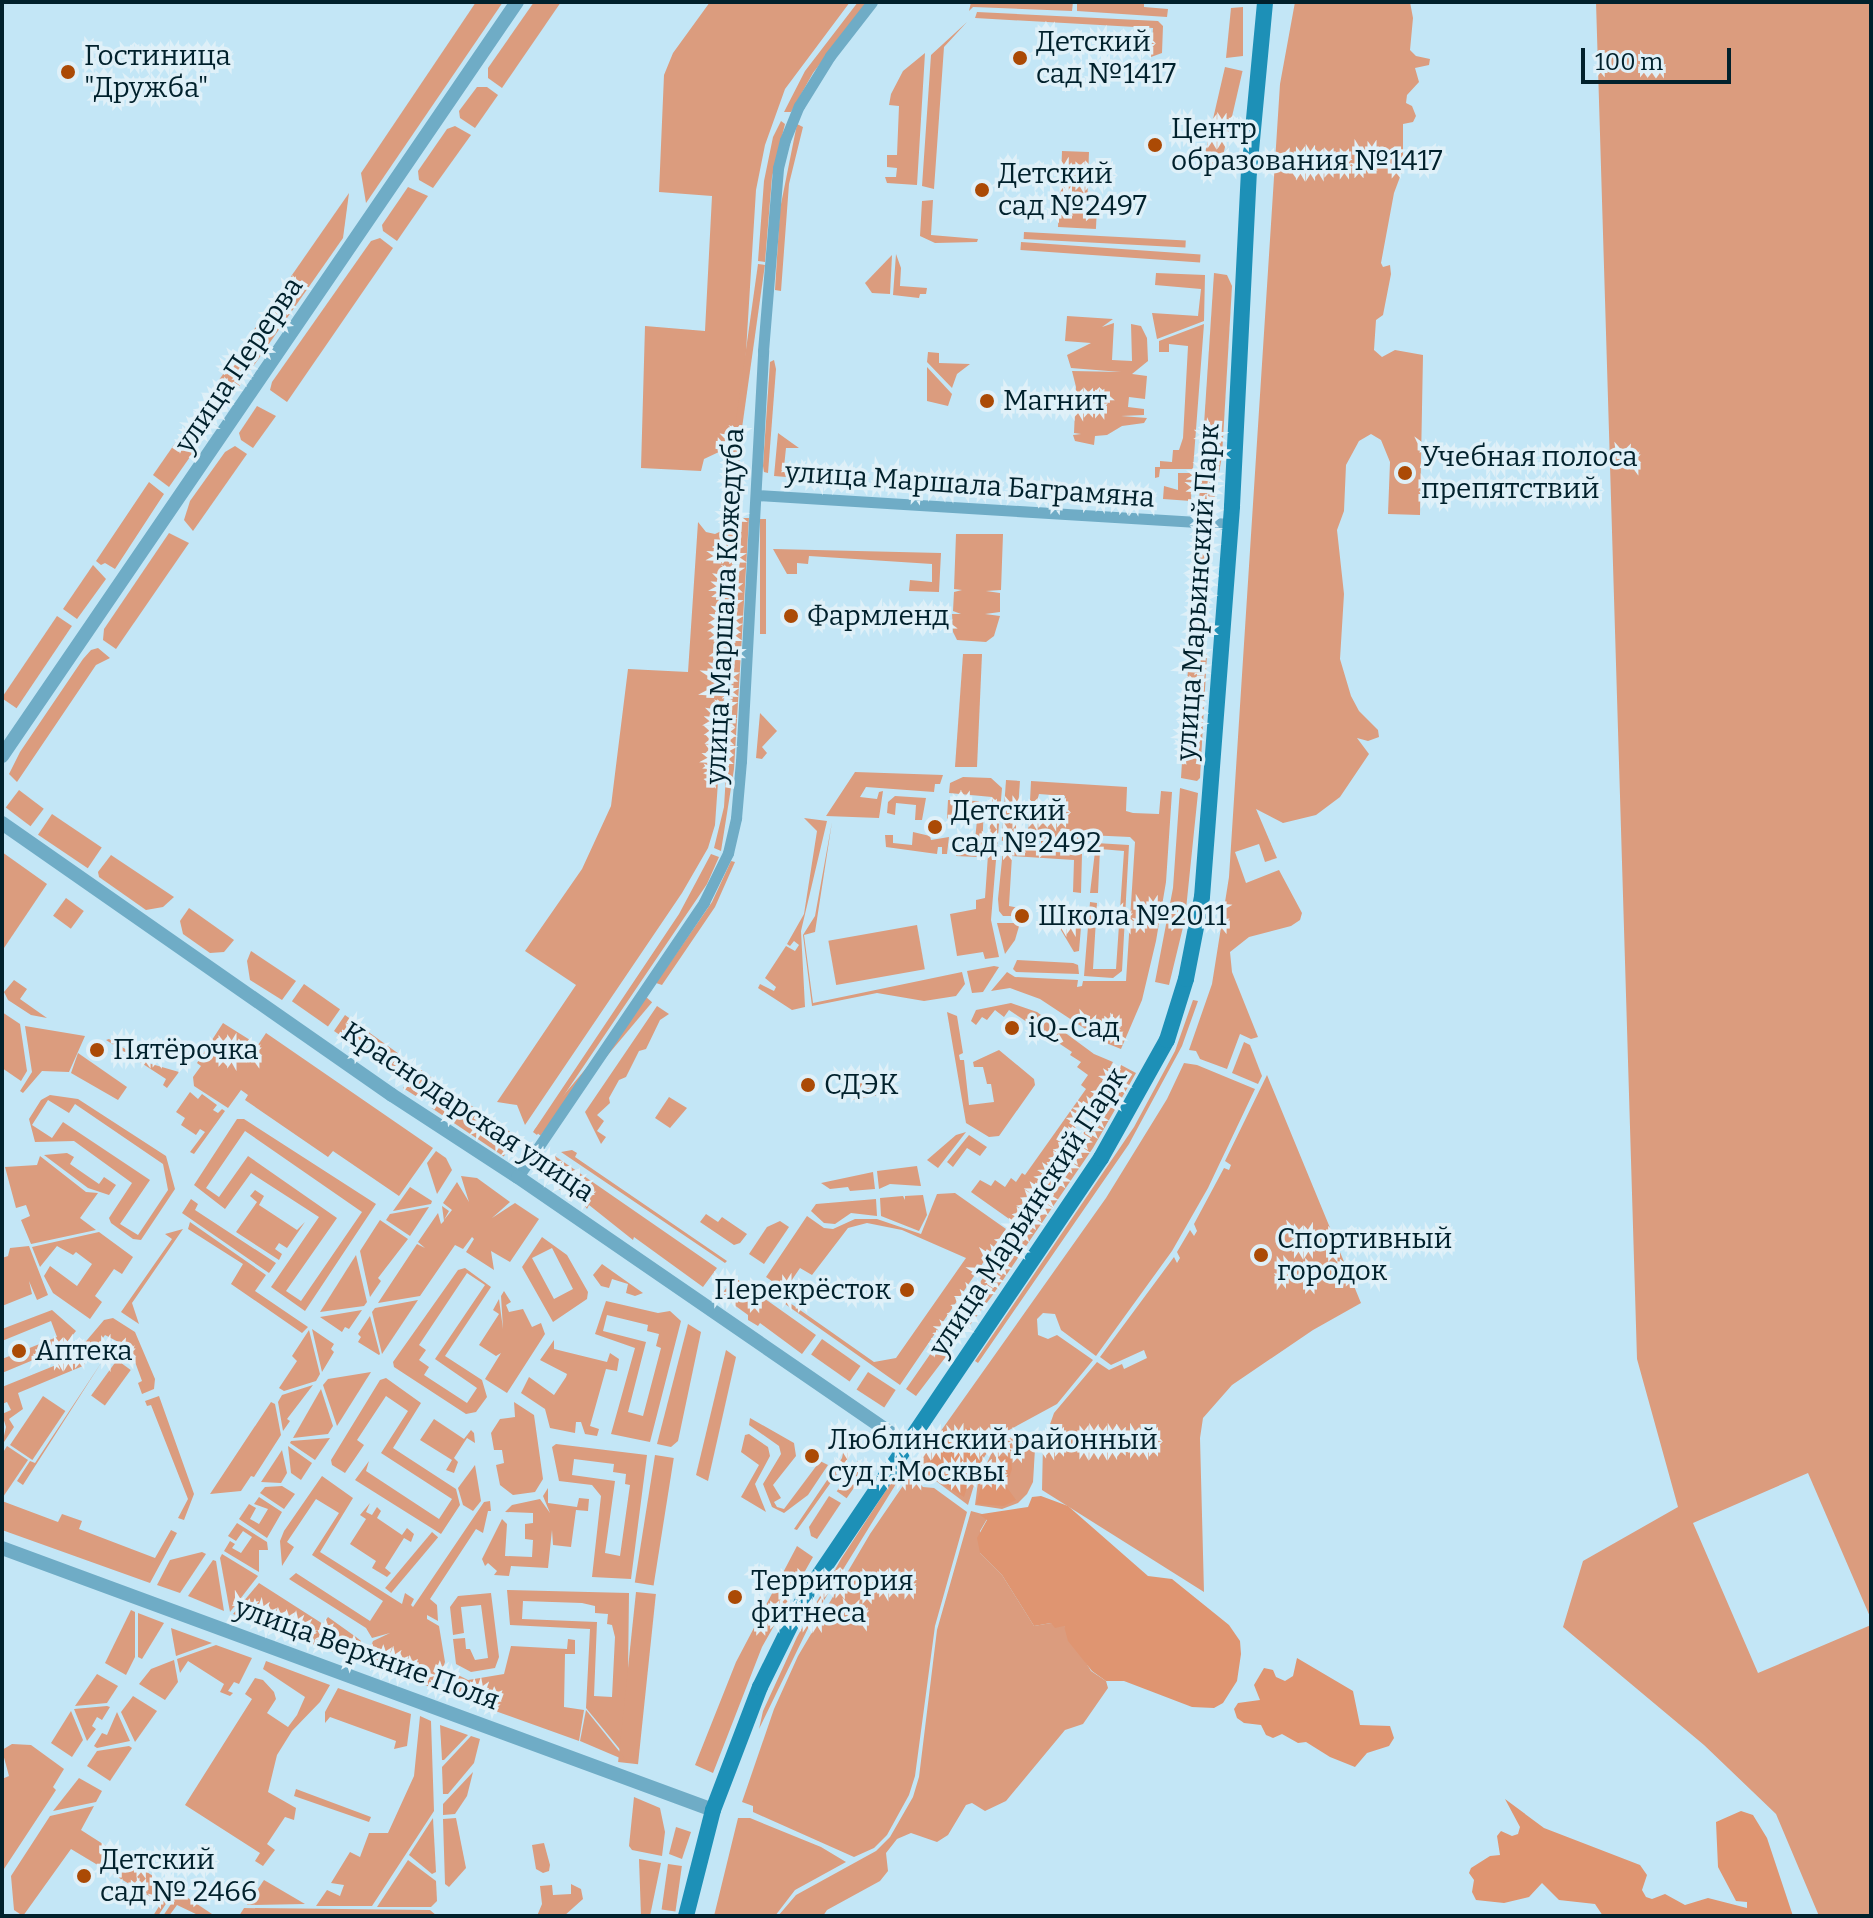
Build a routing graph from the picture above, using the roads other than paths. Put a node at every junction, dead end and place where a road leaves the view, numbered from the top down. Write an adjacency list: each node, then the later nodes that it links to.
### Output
1 (517, 2): 6 (street, улица Перерва)
2 (872, 2): 4 (street, улица Маршала Кожедуба)
3 (1265, 2): 5 (main road, улица Марьинский Парк)
4 (756, 495): 5 (street, улица Маршала Баграмяна); 8 (street, улица Маршала Кожедуба)
5 (1230, 524): 9 (main road, улица Марьинский Парк)
6 (2, 756)
7 (2, 823): 8 (street, Краснодарская улица)
8 (518, 1177): 9 (street, Краснодарская улица)
9 (905, 1443): 11 (main road, улица Марьинский Парк)
10 (2, 1548): 11 (street, улица Верхние Поля)
11 (713, 1810): 12 (main road, улица Марьинский Парк)
12 (686, 1916)

